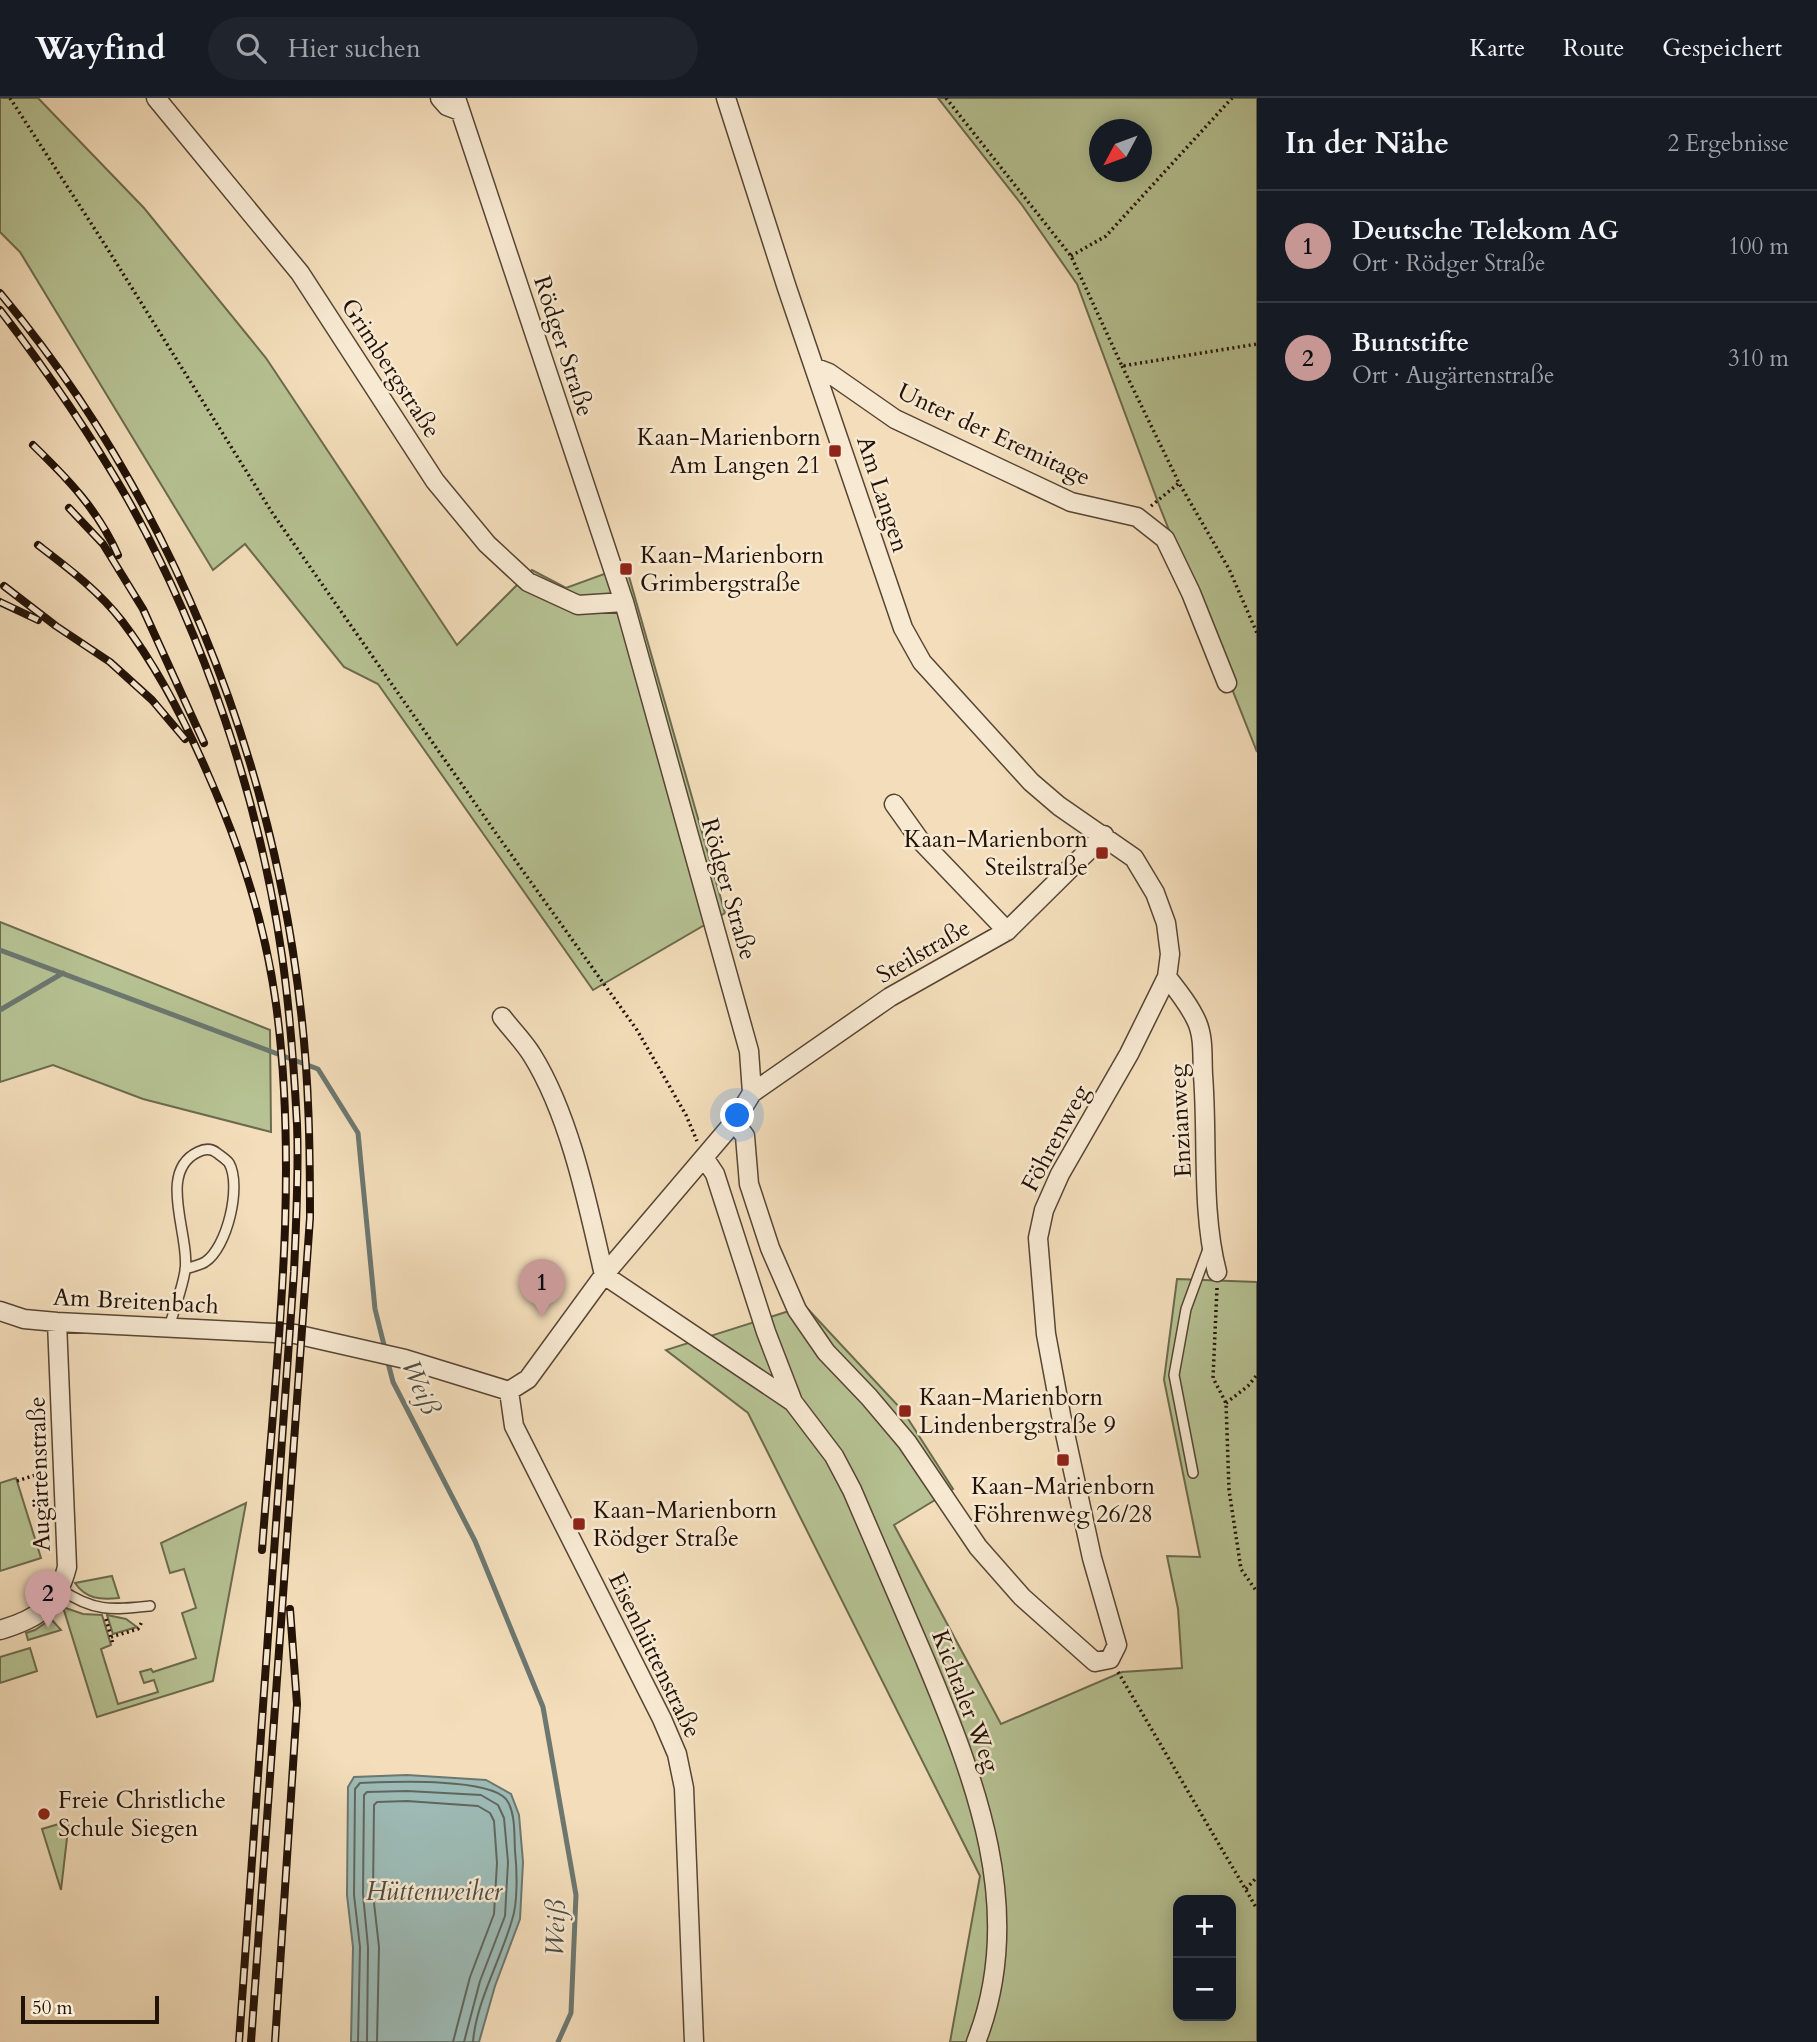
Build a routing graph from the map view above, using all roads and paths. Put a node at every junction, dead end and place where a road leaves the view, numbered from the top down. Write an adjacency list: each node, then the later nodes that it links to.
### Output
1 (10, 98): 24 (path)
2 (156, 98): 14 (street, Grimbergstraße)
3 (440, 98): 7 (street)
4 (726, 98): 11 (street, Am Langen)
5 (946, 98): 8 (path)
6 (1232, 98): 8 (path)
7 (458, 105): 14 (street, Rödger Straße)
8 (1071, 256): 10 (path)
9 (1257, 344): 10 (path)
10 (1122, 366): 12 (path)
11 (816, 369): 13 (street, Unter der Eremitage); 18 (street, Am Langen)
12 (1179, 483): 13 (path); 15 (path)
13 (1137, 517): 16 (street, Unter der Eremitage)
14 (624, 602): 22 (street, Rödger Straße)
15 (1257, 633)
16 (1227, 683)
17 (894, 804): 19 (street)
18 (1104, 835): 19 (street, Steilstraße); 20 (street, Föhrenweg)
19 (1007, 931): 22 (street, Steilstraße)
20 (1167, 977): 25 (street, Enzianweg); 46 (street, Föhrenweg)
21 (502, 1017): 28 (street)
22 (752, 1093): 23 (street)
23 (734, 1122): 24 (street); 46 (street)
24 (705, 1158): 28 (street); 34 (street, Kichtaler Weg)
25 (1210, 1244): 27 (street, Enzianweg); 37 (lane)
26 (185, 1269): 26 (lane); 31 (lane)
27 (1217, 1272): 35 (path)
28 (604, 1275): 33 (street); 34 (street, Kichtaler Weg)
29 (0, 1311): 30 (street, Am Breitenbach)
30 (57, 1322): 31 (street, Am Breitenbach); 36 (street, Augärtenstraße)
31 (169, 1328): 33 (street, Am Breitenbach)
32 (1257, 1375): 35 (path)
33 (509, 1391): 50 (street, Eisenhüttenstraße)
34 (793, 1402): 51 (street, Kichtaler Weg)
35 (1226, 1403): 40 (path)
36 (64, 1466): 38 (path); 39 (street, Augärtenstraße)
37 (1193, 1473)
38 (17, 1481)
39 (60, 1589): 41 (lane); 43 (street, Augärtenstraße)
40 (1257, 1592)
41 (150, 1606): 44 (path)
42 (107, 1623): 44 (path)
43 (0, 1630)
44 (111, 1637): 45 (path)
45 (113, 1644)
46 (1110, 1659): 48 (path)
47 (1257, 1877): 48 (path)
48 (1246, 1889): 49 (path)
49 (1257, 1909)
50 (694, 2042)
51 (976, 2042)

